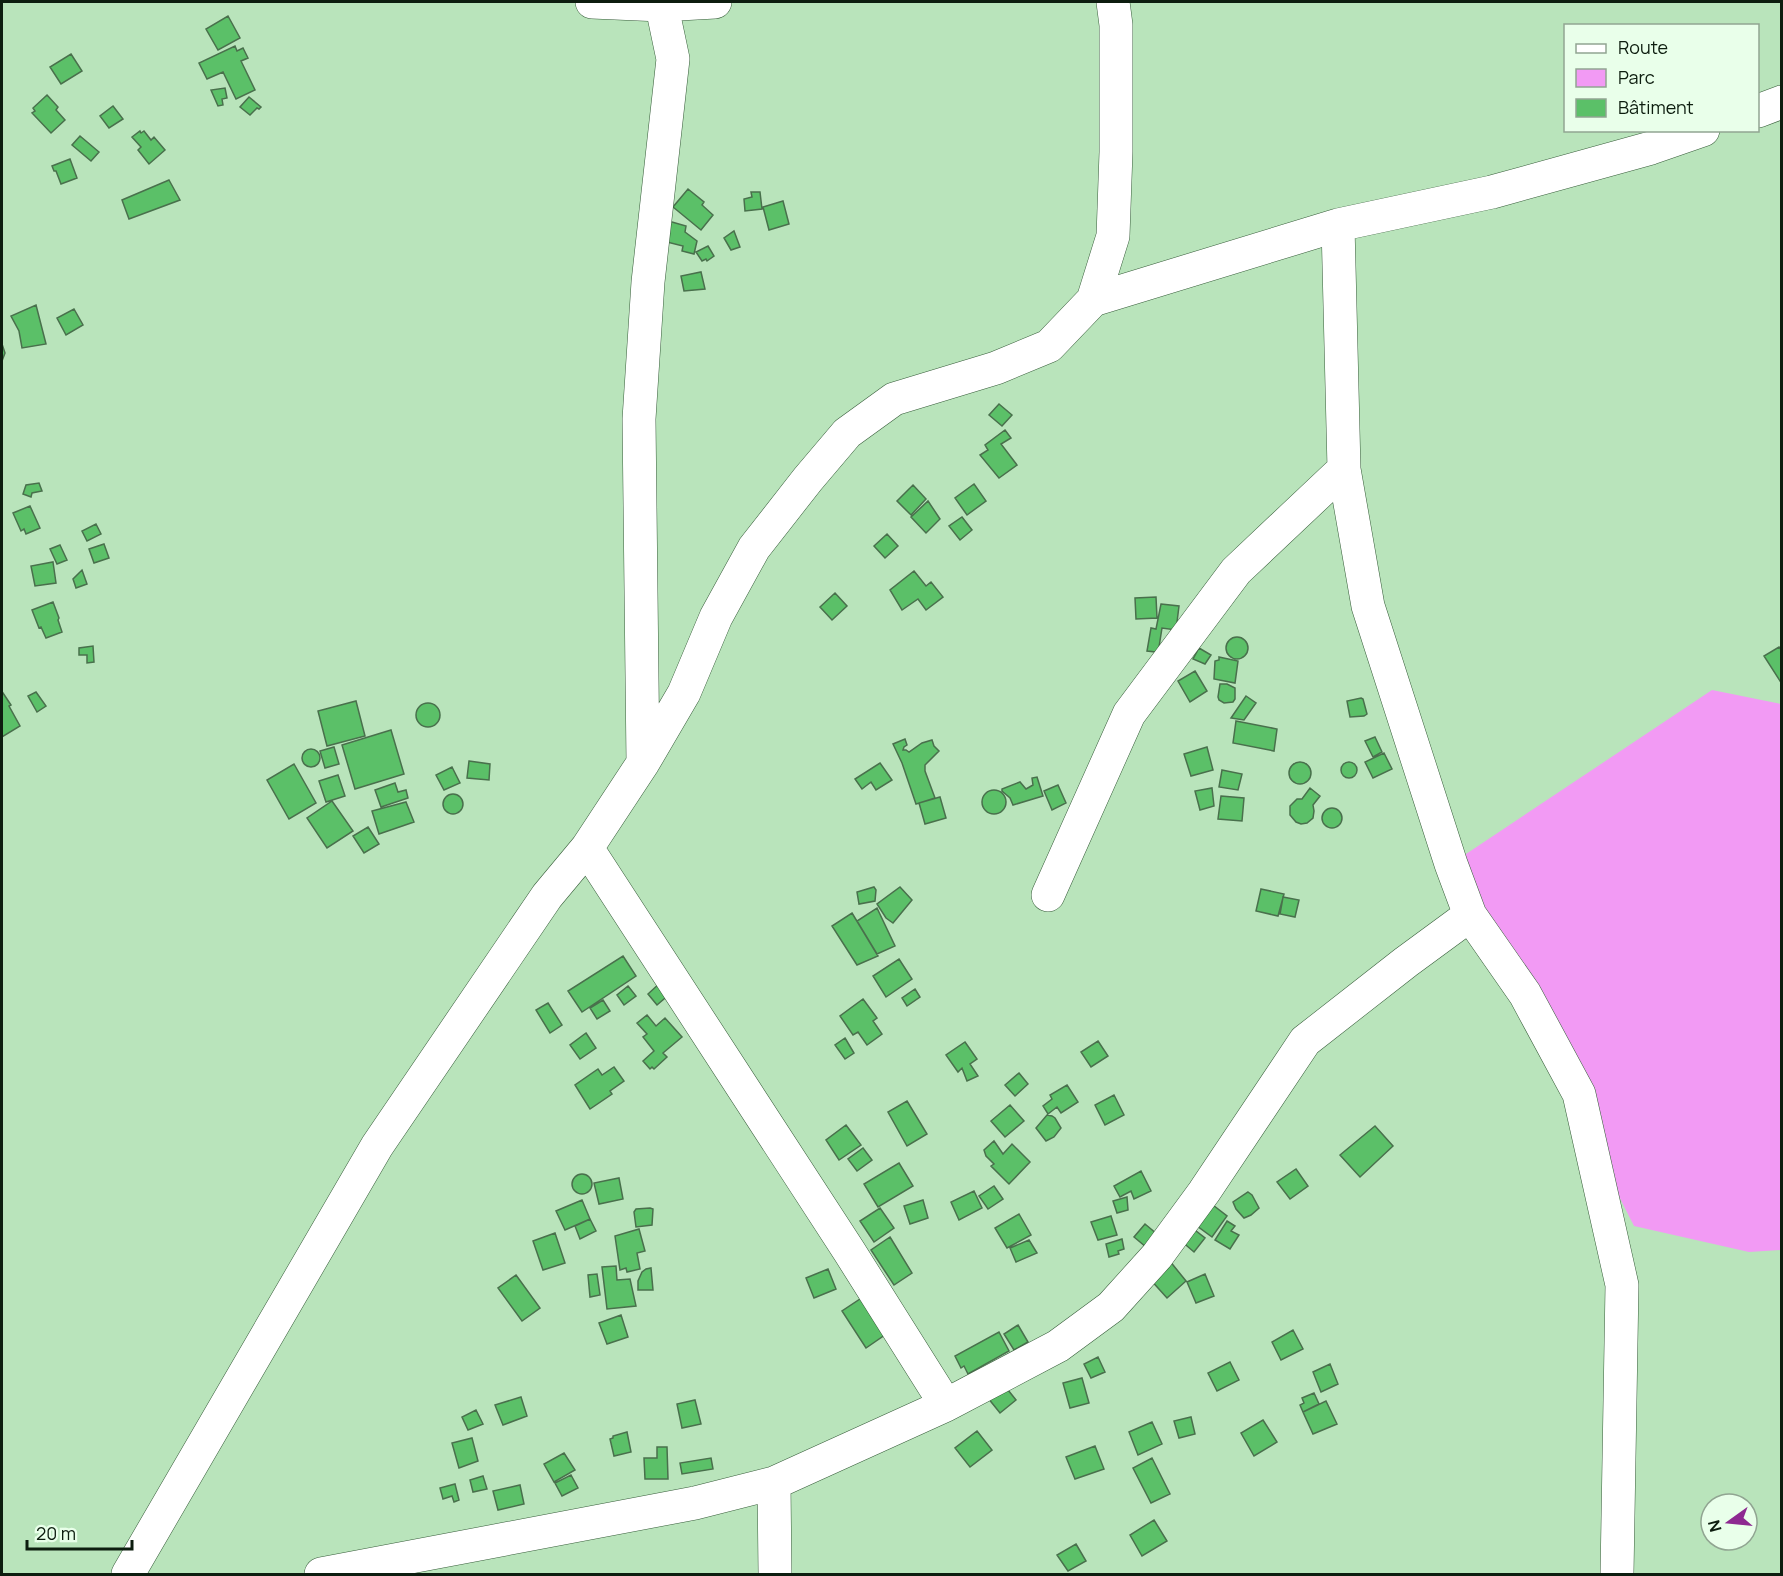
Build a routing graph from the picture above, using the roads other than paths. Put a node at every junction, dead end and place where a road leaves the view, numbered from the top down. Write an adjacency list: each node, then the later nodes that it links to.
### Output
1 (592, 2): 4 (street)
2 (715, 2): 4 (street)
3 (1113, 2): 9 (street)
4 (661, 3): 11 (street)
5 (1782, 102): 6 (street)
6 (1759, 111)
7 (1697, 132): 8 (street)
8 (1338, 225): 9 (street); 10 (street)
9 (1093, 300): 11 (street)
10 (1344, 469): 13 (street); 14 (street)
11 (643, 763): 12 (street)
12 (587, 848): 15 (street); 17 (street)
13 (1048, 895)
14 (1470, 915): 15 (street); 20 (street)
15 (946, 1405): 16 (street)
16 (774, 1483): 18 (street); 19 (street)
17 (128, 1575)
18 (321, 1575)
19 (775, 1575)
20 (1617, 1575)

